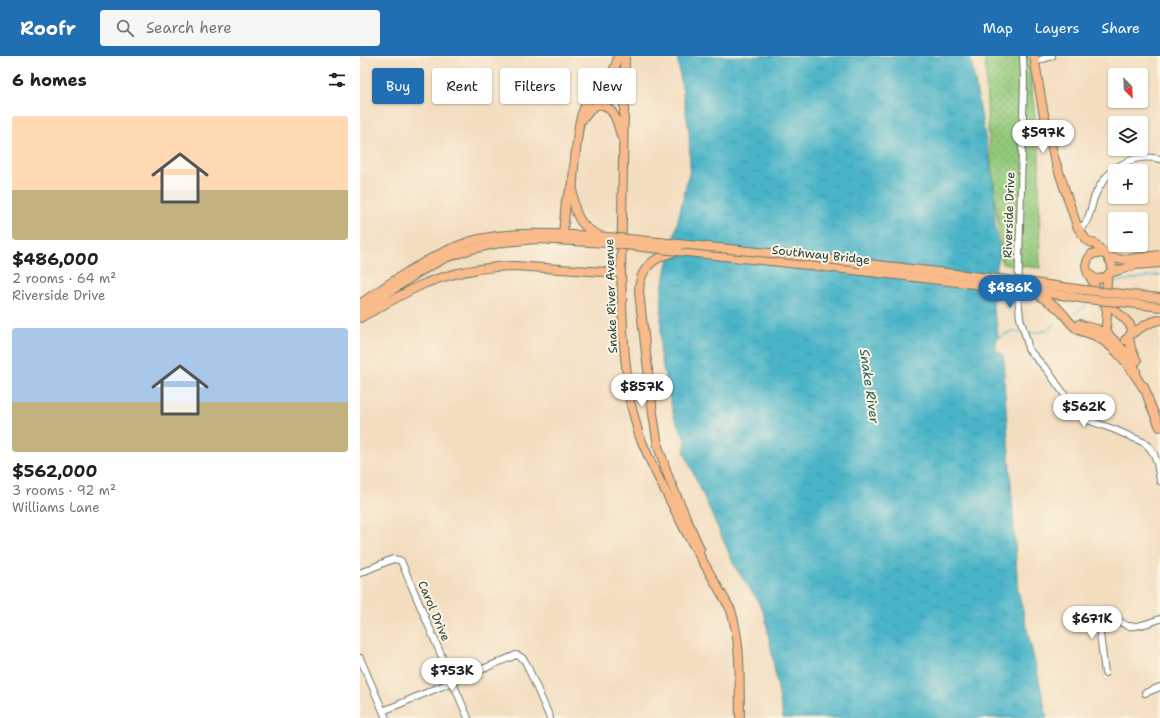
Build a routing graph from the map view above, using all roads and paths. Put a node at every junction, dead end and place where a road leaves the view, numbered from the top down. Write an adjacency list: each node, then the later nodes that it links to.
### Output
1 (618, 56): 8 (main road)
2 (625, 56): 6 (main road, Snake River Avenue)
3 (1023, 56): 42 (street, Riverside Drive)
4 (1052, 56): 5 (street)
5 (1034, 59): 14 (main road)
6 (625, 68)
7 (625, 104): 10 (main road, Snake River Avenue)
8 (585, 105): 9 (main road)
9 (579, 124): 10 (main road); 12 (main road)
10 (623, 149): 25 (main road, Snake River Avenue)
11 (1160, 159): 14 (street)
12 (572, 186): 13 (main road); 17 (main road)
13 (564, 218): 15 (main road); 16 (main road)
14 (1077, 226): 18 (main road)
15 (543, 233): 16 (main road); 31 (main road)
16 (563, 235): 17 (main road); 19 (main road)
17 (607, 240): 19 (main road); 20 (main road, Southway Bridge, bridge); 28 (main road, Southway Bridge, bridge)
18 (1086, 240): 21 (main road); 23 (main road)
19 (570, 242): 33 (main road)
20 (678, 251): 28 (main road, Southway Bridge, bridge); 43 (main road)
21 (1106, 255): 22 (main road); 23 (main road); 27 (main road)
22 (1160, 256)
23 (1088, 259): 26 (main road)
24 (1160, 263): 27 (main road)
25 (621, 273): 35 (main road); 43 (main road, Snake River Avenue)
26 (1088, 274): 27 (main road); 38 (main road)
27 (1109, 274): 37 (main road)
28 (1034, 287): 30 (main road, bridge); 30 (main road, bridge); 34 (main road)
29 (1160, 298): 30 (main road)
30 (1131, 299): 32 (main road)
31 (360, 304)
32 (1160, 306)
33 (360, 312)
34 (1066, 316): 38 (main road); 39 (main road)
35 (360, 318)
36 (1160, 320): 37 (main road)
37 (1130, 336): 38 (main road); 40 (main road)
38 (1112, 339): 39 (main road)
39 (1136, 376): 40 (main road)
40 (1144, 389): 41 (main road)
41 (1160, 427)
42 (1160, 481)
43 (708, 570): 55 (main road, Snake River Avenue)
44 (360, 574): 48 (street, Carol Drive)
45 (1160, 619): 47 (street)
46 (360, 658): 51 (street)
47 (1105, 673)
48 (453, 682): 51 (street); 53 (street, Carol Drive); 54 (street)
49 (1160, 687): 50 (street)
50 (1145, 693)
51 (383, 711): 52 (street)
52 (386, 718)
53 (468, 718)
54 (550, 718)
55 (739, 718)

